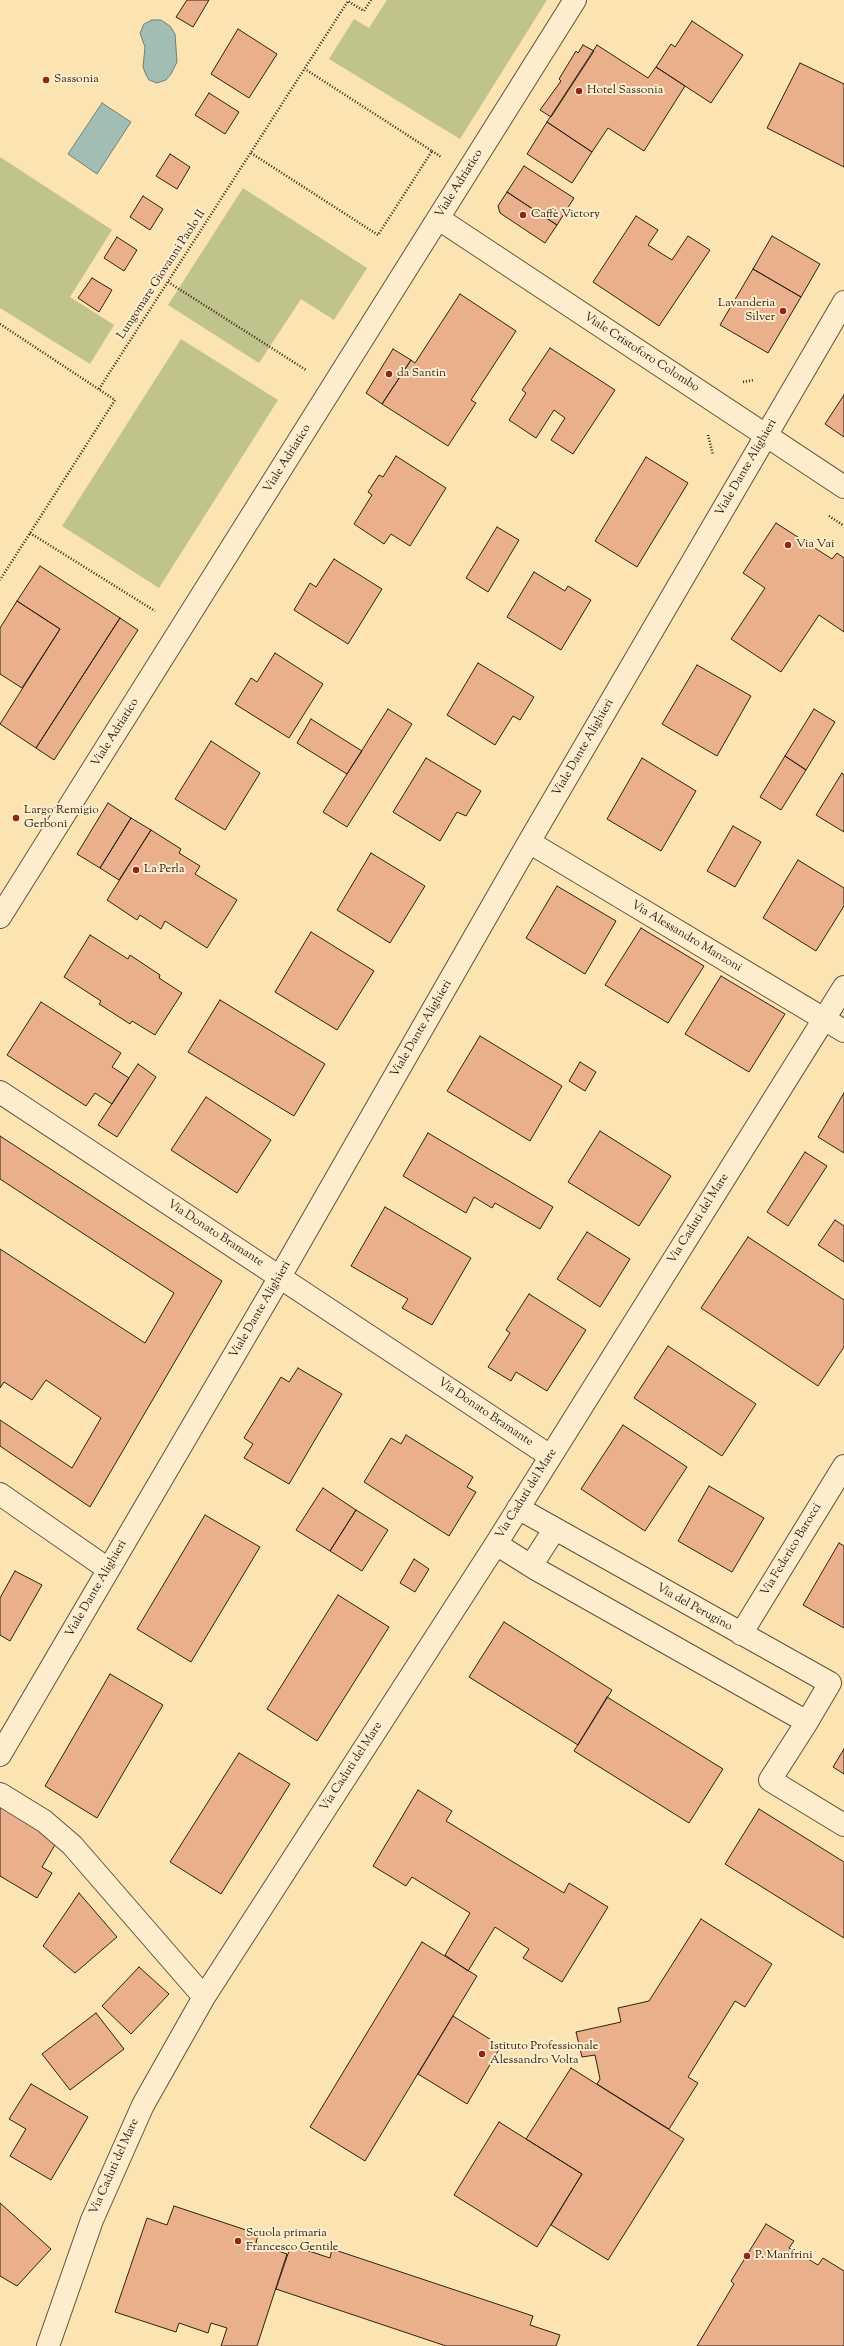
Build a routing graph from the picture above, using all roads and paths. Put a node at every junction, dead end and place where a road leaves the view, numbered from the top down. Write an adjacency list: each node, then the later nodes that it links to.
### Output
1 (371, 0): 3 (path, Lungomare Giovanni Paolo II)
2 (575, 0): 5 (street, Viale Adriatico)
3 (305, 68): 4 (path, Lungomare Giovanni Paolo II); 4 (path)
4 (251, 153): 6 (path, Lungomare Giovanni Paolo II)
5 (439, 219): 9 (street, Viale Adriatico); 11 (street, Viale Cristoforo Colombo)
6 (168, 282): 9 (path); 10 (path, Lungomare Giovanni Paolo II)
7 (844, 302): 11 (street, Viale Dante Alighieri)
8 (0, 324): 10 (path)
9 (333, 387): 17 (street, Viale Adriatico)
10 (99, 389): 13 (path)
11 (767, 436): 12 (street, Viale Cristoforo Colombo); 16 (street, Viale Dante Alighieri)
12 (844, 487)
13 (30, 533): 14 (path); 15 (path)
14 (0, 580)
15 (156, 611)
16 (529, 842): 19 (street, Via Alessandro Manzoni); 22 (street, Viale Dante Alighieri)
17 (0, 916)
18 (844, 987): 19 (street, Via Caduti del Mare)
19 (824, 1020): 20 (street, Via Alessandro Manzoni); 23 (street, Via Caduti del Mare)
20 (844, 1031)
21 (0, 1092): 22 (street, Via Donato Bramante)
22 (280, 1276): 23 (street, Via Donato Bramante); 30 (street, Viale Dante Alighieri)
23 (550, 1456): 26 (street, Via Caduti del Mare)
24 (844, 1466): 31 (street, Via Federico Barocci)
25 (0, 1494): 30 (street)
26 (518, 1508): 27 (street, Via del Perugino); 28 (street, Via Caduti del Mare)
27 (554, 1530): 29 (street); 31 (street, Via del Perugino)
28 (496, 1544): 29 (street); 36 (street, Via Caduti del Mare)
29 (531, 1566): 32 (street)
30 (108, 1569): 33 (street, Viale Dante Alighieri)
31 (741, 1634): 32 (street, Via del Perugino)
32 (807, 1722): 35 (street, Via del Perugino)
33 (0, 1755)
34 (0, 1794): 36 (street)
35 (844, 1825)
36 (204, 1997): 37 (street, Via Caduti del Mare)
37 (48, 2346)

